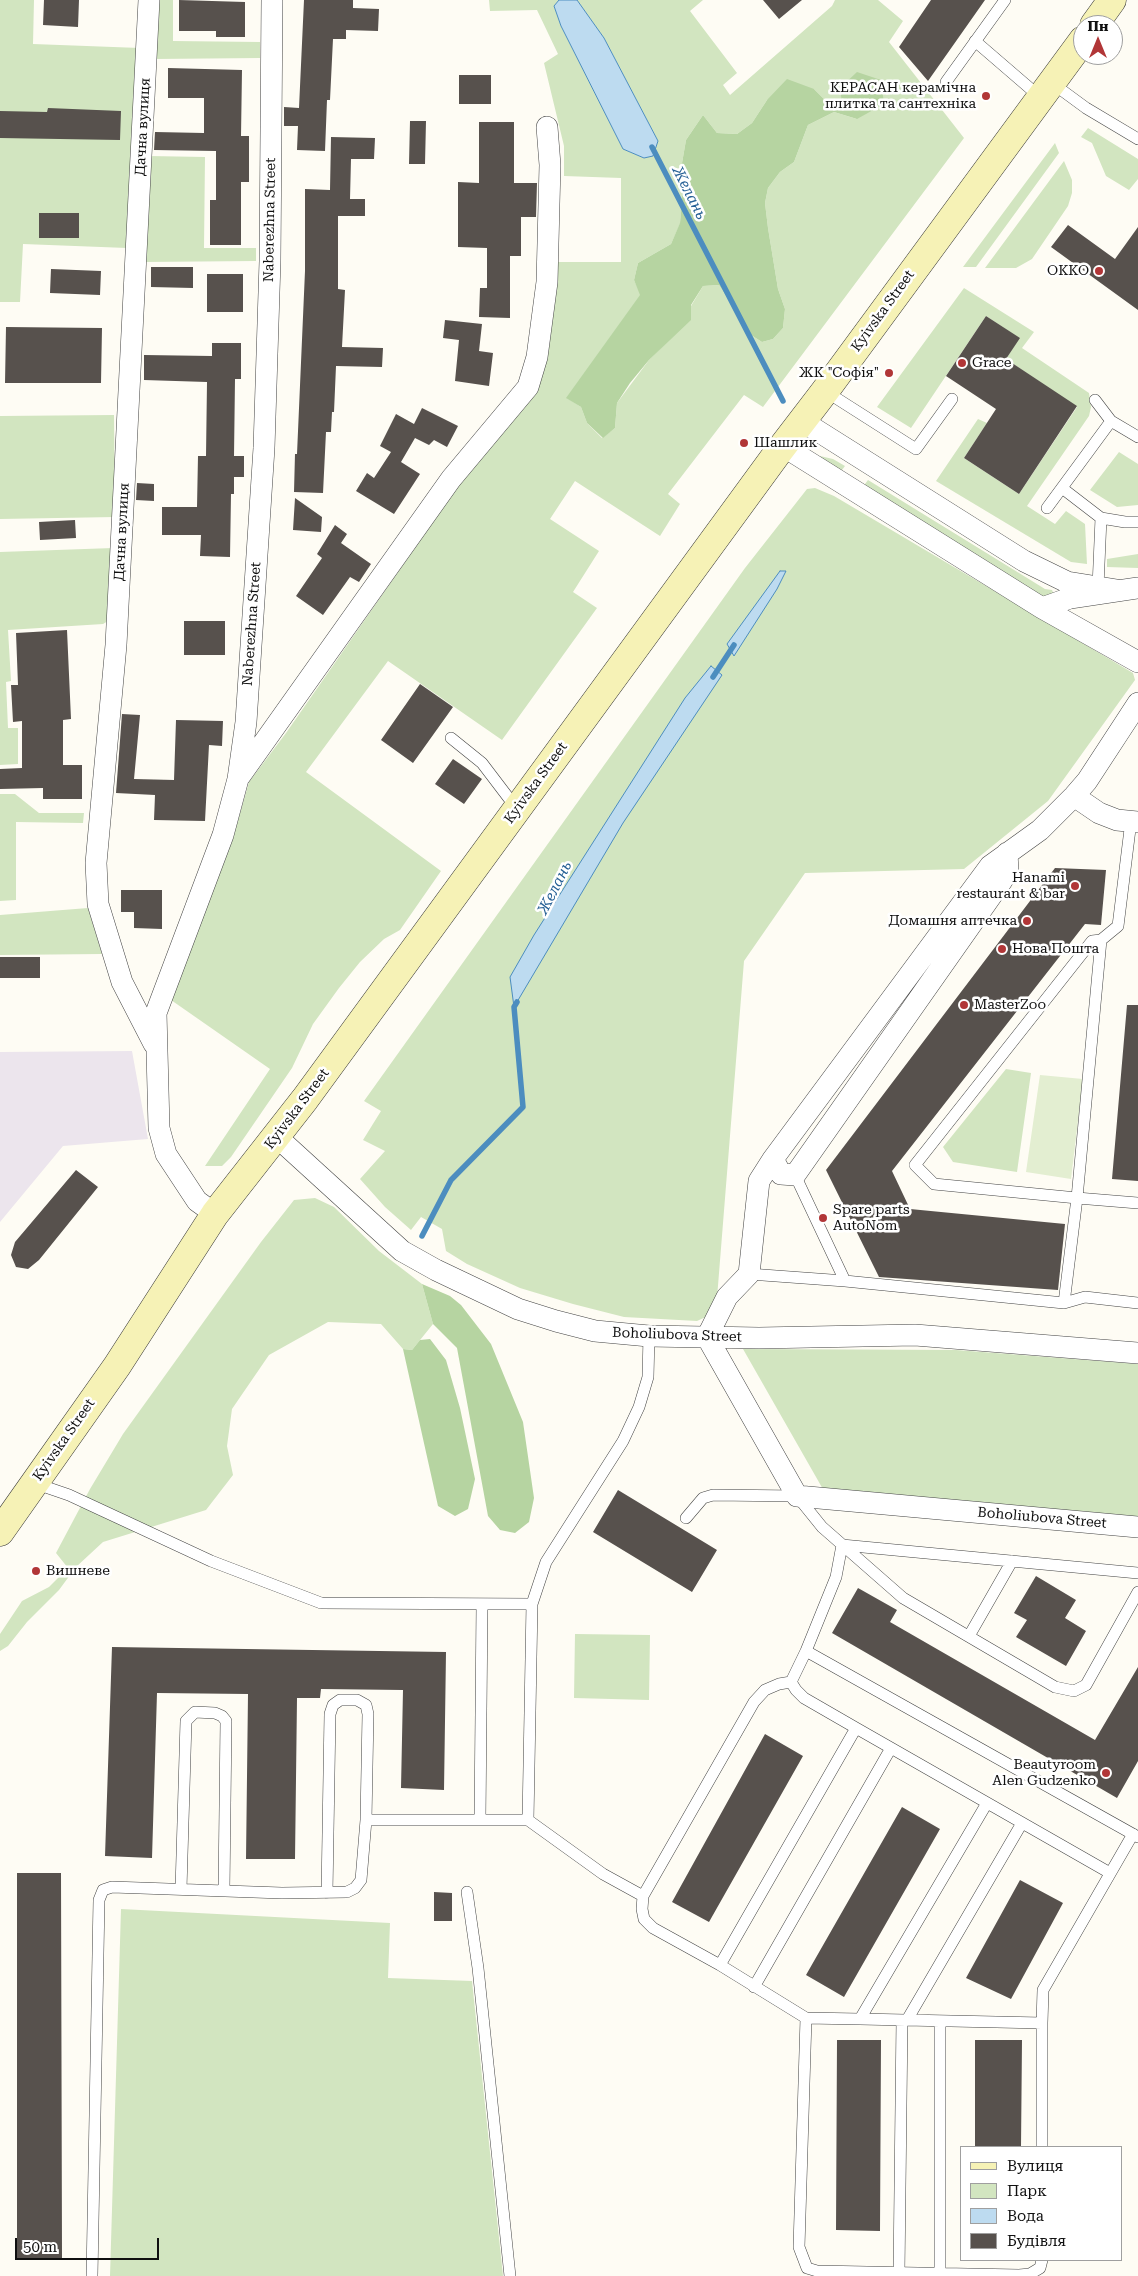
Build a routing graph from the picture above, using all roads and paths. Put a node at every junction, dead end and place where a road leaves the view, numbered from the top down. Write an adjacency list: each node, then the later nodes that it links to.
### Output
1 (149, 0): 34 (street, Дачна вулиця)
2 (272, 0): 28 (street, Naberezhna Street)
3 (1005, 0): 6 (lane)
4 (1112, 0): 5 (main road)
5 (1101, 15)
6 (976, 41): 8 (lane); 9 (lane)
7 (1073, 54): 9 (main road, Kyivska Street)
8 (946, 82)
9 (1046, 90): 11 (lane); 12 (main road, Kyivska Street)
10 (547, 127): 28 (street)
11 (1138, 139)
12 (825, 391): 13 (lane); 15 (main road, Kyivska Street)
13 (952, 399)
14 (1095, 400): 16 (lane)
15 (802, 421): 18 (main road, Kyivska Street); 23 (street)
16 (1111, 421): 17 (lane); 19 (lane)
17 (1138, 437)
18 (783, 446): 24 (street); 30 (main road, Kyivska Street)
19 (1062, 488): 20 (lane); 21 (lane)
20 (1047, 508)
21 (1101, 518): 22 (lane); 23 (lane)
22 (1138, 522)
23 (1118, 588): 24 (street)
24 (1042, 608): 25 (street)
25 (1138, 662)
26 (1138, 703): 29 (street)
27 (451, 738): 30 (lane)
28 (238, 779): 34 (street, Naberezhna Street)
29 (1074, 796): 31 (street); 32 (street)
30 (517, 809): 35 (main road, Kyivska Street)
31 (1134, 822): 33 (lane)
32 (1007, 853): 36 (street); 37 (street)
33 (1101, 940): 38 (lane); 38 (lane)
34 (158, 1051): 40 (street, Naberezhna Street)
35 (277, 1137): 40 (main road, Kyivska Street); 45 (street, Boholiubova Street)
36 (773, 1159): 37 (street); 41 (street)
37 (795, 1175): 42 (lane)
38 (1077, 1198): 39 (lane); 43 (lane)
39 (1138, 1203)
40 (215, 1214): 48 (main road, Kyivska Street)
41 (749, 1274): 42 (lane); 46 (street)
42 (845, 1281): 43 (lane)
43 (1064, 1303): 44 (lane)
44 (1138, 1303)
45 (649, 1336): 46 (street, Boholiubova Street); 57 (lane)
46 (707, 1337): 47 (street, Boholiubova Street); 49 (street)
47 (1138, 1353)
48 (34, 1483): 51 (main road, Kyivska Street); 58 (lane)
49 (797, 1496): 50 (lane); 52 (street, Boholiubova Street); 53 (lane)
50 (686, 1518)
51 (3, 1524)
52 (1138, 1527)
53 (842, 1545): 54 (lane); 59 (lane); 60 (lane)
54 (1012, 1561): 55 (lane); 59 (lane)
55 (1138, 1573)
56 (1138, 1592): 59 (lane)
57 (532, 1604): 58 (lane); 67 (lane)
58 (482, 1605): 66 (lane)
59 (969, 1636)
60 (806, 1651): 61 (lane); 69 (lane)
61 (791, 1682): 62 (lane); 75 (lane)
62 (856, 1728): 63 (lane); 76 (lane)
63 (891, 1748): 64 (lane); 77 (lane)
64 (986, 1803): 68 (lane); 79 (lane)
65 (366, 1820): 66 (lane); 74 (lane); 74 (lane)
66 (480, 1820): 67 (lane)
67 (528, 1820): 75 (lane)
68 (1022, 1823): 70 (lane); 80 (lane)
69 (1135, 1836): 70 (lane)
70 (1110, 1873): 82 (lane)
71 (181, 1889): 72 (lane); 72 (lane); 87 (lane)
72 (224, 1890): 74 (lane)
73 (467, 1892): 88 (lane)
74 (327, 1893)
75 (643, 1896): 76 (lane)
76 (720, 1965): 77 (lane)
77 (754, 1987): 78 (lane)
78 (806, 2018): 79 (lane); 85 (lane)
79 (860, 2019): 80 (lane)
80 (904, 2020): 81 (lane); 85 (lane)
81 (940, 2021): 82 (lane); 86 (lane)
82 (1042, 2023): 83 (lane)
83 (1042, 2146)
84 (1042, 2261): 86 (lane)
85 (899, 2273): 86 (lane)
86 (940, 2274)
87 (92, 2276)
88 (510, 2276)

